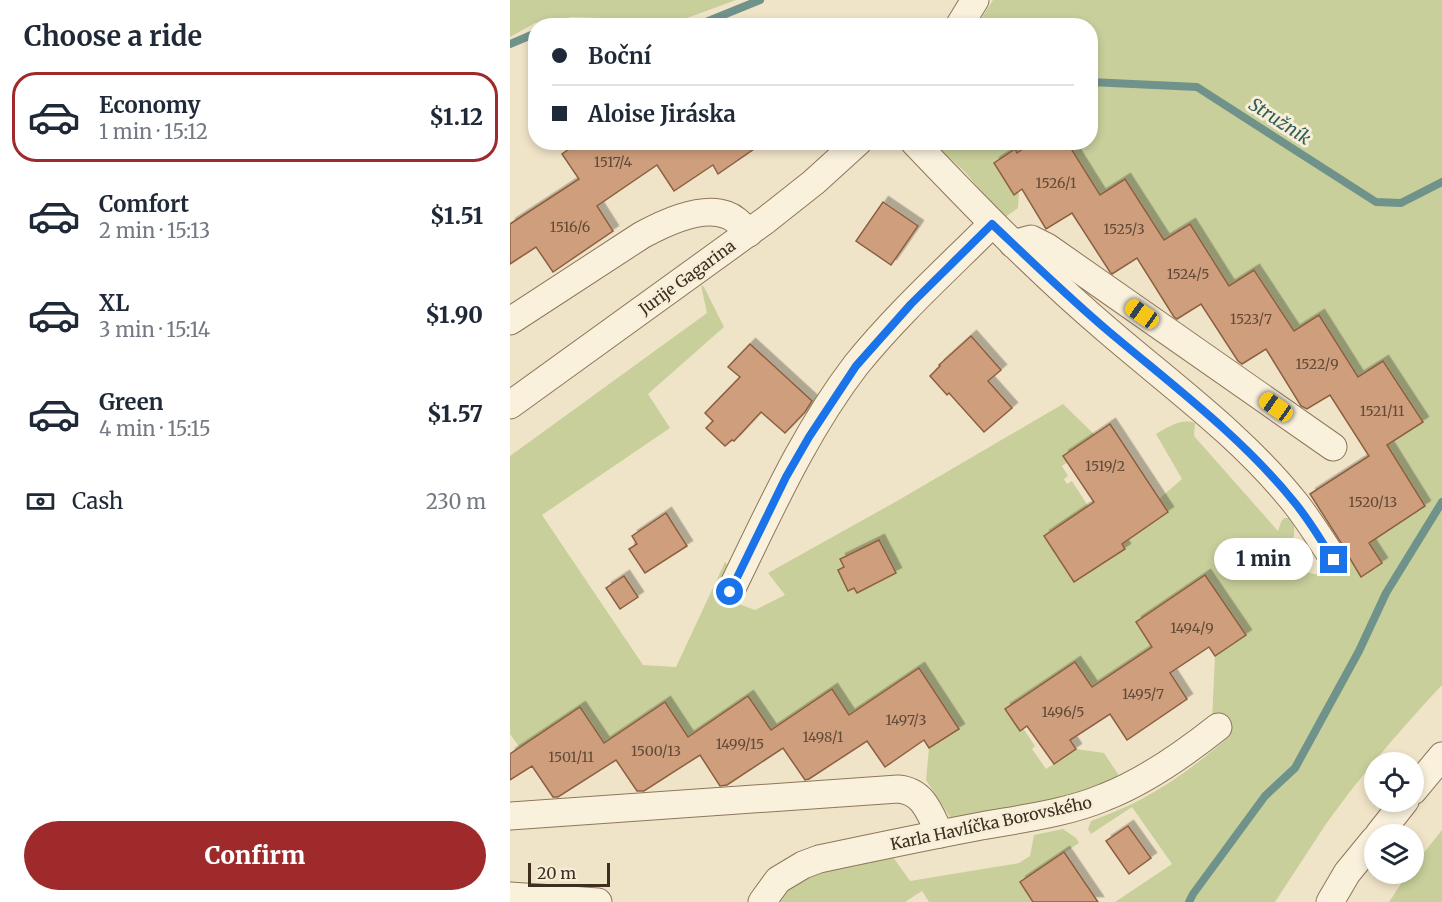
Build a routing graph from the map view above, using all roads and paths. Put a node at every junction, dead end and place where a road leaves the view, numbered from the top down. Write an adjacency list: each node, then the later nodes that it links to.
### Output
1 (975, 0): 2 (street)
2 (964, 18)
3 (849, 150): 6 (street, Jurije Gagarina)
4 (922, 150): 5 (street)
5 (992, 224): 7 (street); 12 (street)
6 (749, 233): 8 (street); 9 (street, Jurije Gagarina)
7 (1013, 244): 10 (street); 11 (street)
8 (510, 321)
9 (510, 405)
10 (1333, 447)
11 (1334, 560)
12 (730, 592)
13 (1218, 728): 19 (street, Karla Havlíčka Borovského)
14 (1442, 756): 15 (street)
15 (1424, 778)
16 (1396, 812): 18 (street)
17 (510, 816): 19 (street)
18 (1386, 824)
19 (940, 834): 23 (street, Karla Havlíčka Borovského)
20 (1364, 852): 24 (street)
21 (510, 896): 22 (street)
22 (597, 902)
23 (762, 902)
24 (1330, 902)

